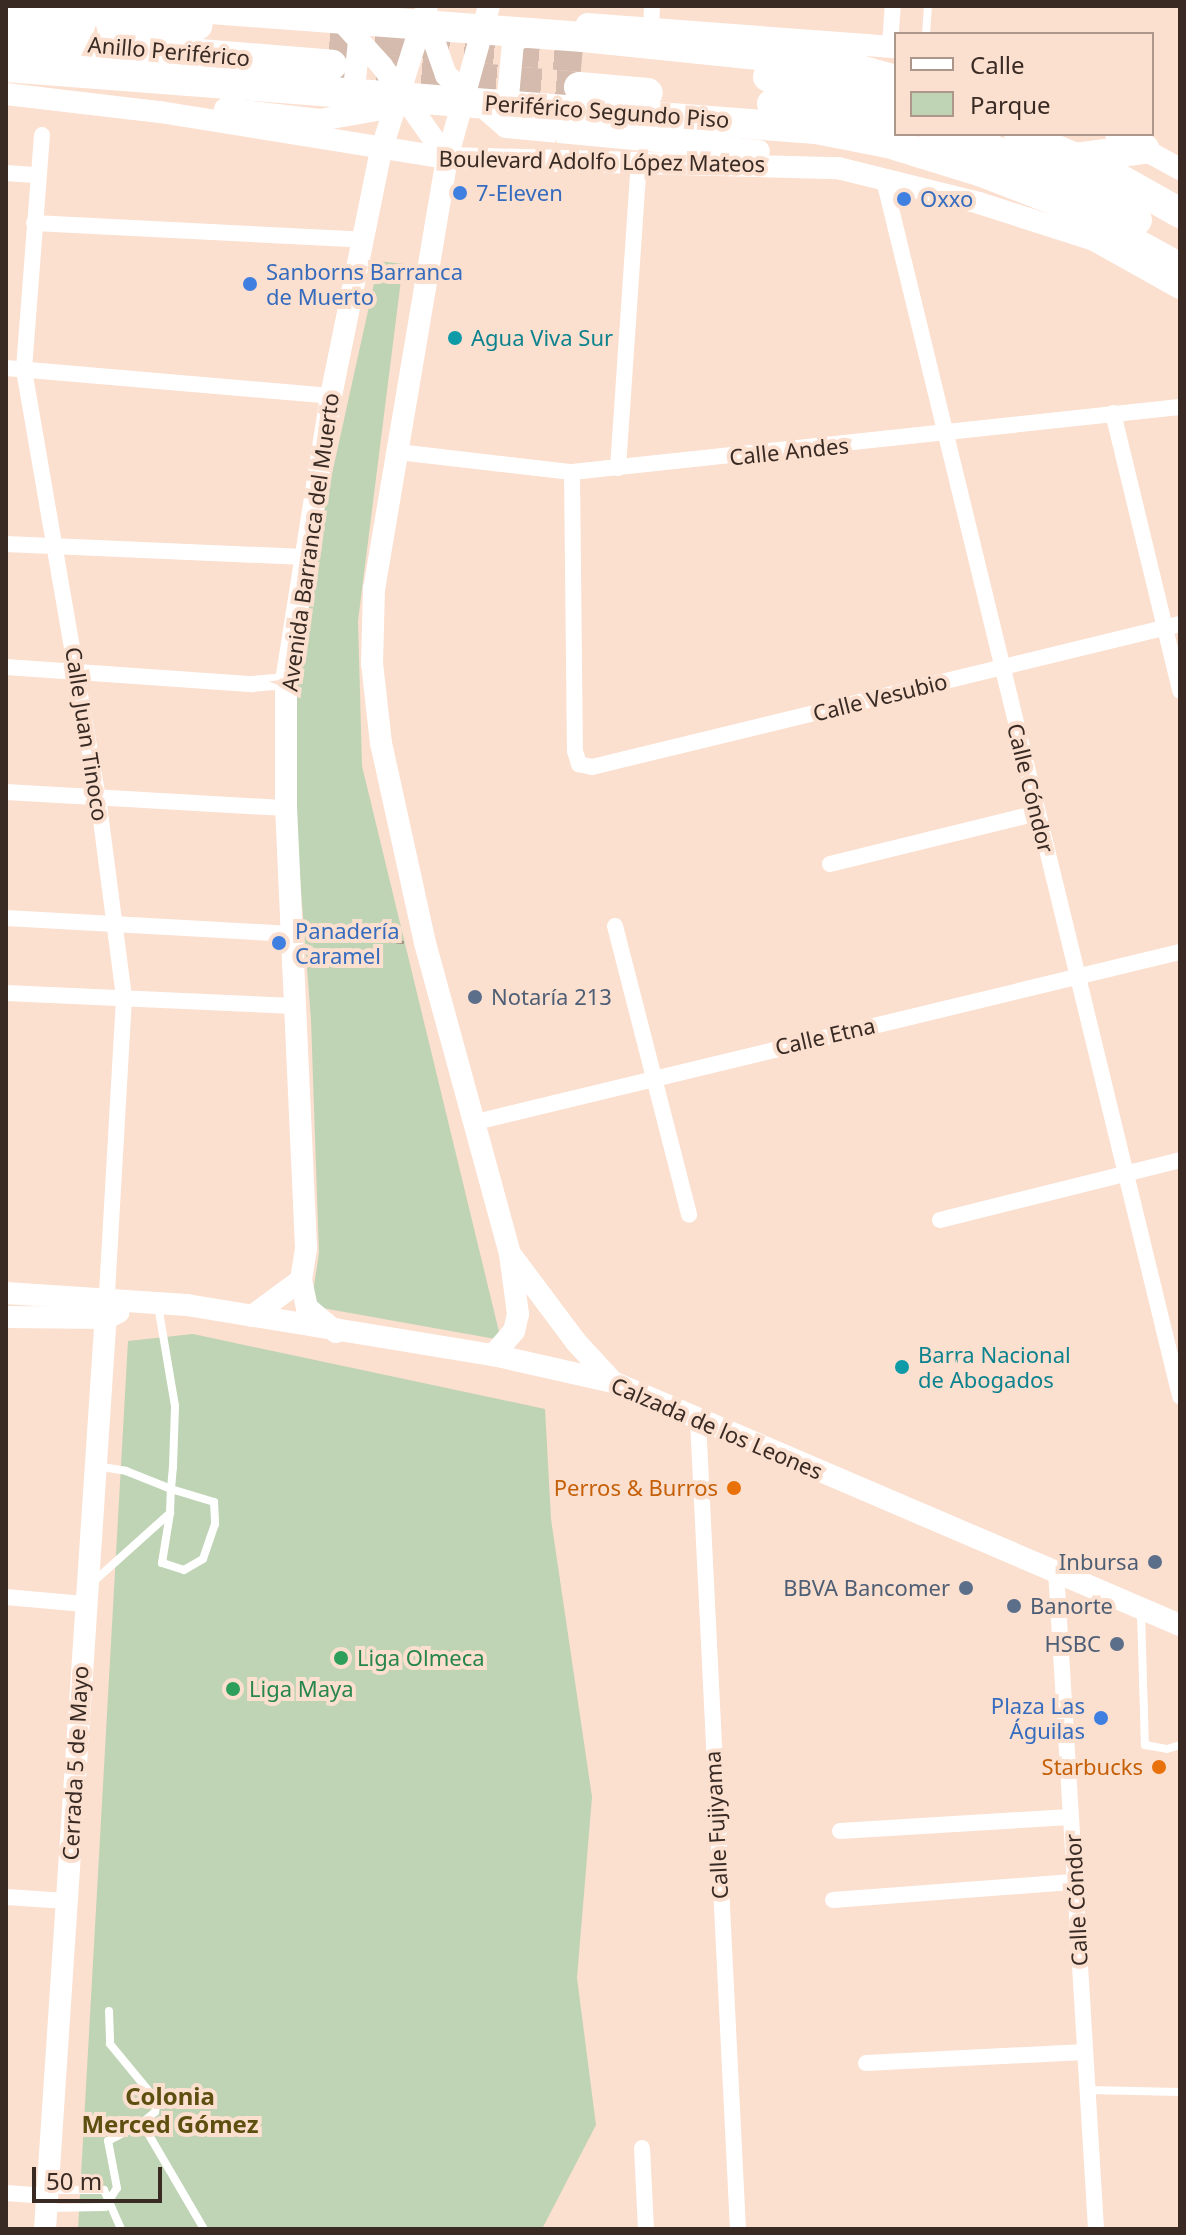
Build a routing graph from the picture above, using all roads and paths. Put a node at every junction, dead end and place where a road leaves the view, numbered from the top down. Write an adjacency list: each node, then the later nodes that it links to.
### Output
1 (171, 6): 16 (highway)
2 (893, 6): 12 (street)
3 (928, 6): 10 (lane)
4 (426, 10): 6 (main road); 9 (main road); 15 (main road); 21 (main road, Avenida Barranca del Muerto)
5 (6, 11): 9 (highway, Anillo Periférico)
6 (487, 12): 8 (main road); 15 (main road); 18 (main road)
7 (651, 16): 8 (main road); 12 (main road)
8 (550, 22): 25 (main road)
9 (335, 24): 11 (highway, Anillo Periférico); 21 (main road); 23 (main road)
10 (926, 32)
11 (6, 38)
12 (893, 46)
13 (582, 57): 20 (highway)
14 (6, 67): 46 (highway, Periférico Segundo Piso)
15 (446, 75): 18 (main road); 21 (main road)
16 (894, 79)
17 (579, 87): 24 (highway)
18 (466, 92): 25 (main road); 33 (main road)
19 (6, 94): 22 (main road, Boulevard Adolfo López Mateos)
20 (894, 100)
21 (400, 101): 23 (main road); 31 (main road, Avenida Barranca del Muerto); 33 (main road)
22 (160, 112): 23 (main road); 31 (main road, Boulevard Adolfo López Mateos)
23 (351, 118)
24 (894, 124)
25 (506, 127): 35 (main road)
26 (42, 135): 38 (street, Calle Juan Tinoco)
27 (941, 136): 32 (highway)
28 (1023, 136): 32 (highway)
29 (1120, 136): 30 (main road)
30 (1144, 149): 32 (highway); 36 (main road)
31 (381, 151): 33 (main road, Boulevard Adolfo López Mateos); 43 (main road, Avenida Barranca del Muerto)
32 (1067, 156): 40 (highway); 41 (highway); 44 (highway); 45 (highway)
33 (447, 158): 34 (main road, Boulevard Adolfo López Mateos); 54 (main road)
34 (639, 162): 35 (main road, Boulevard Adolfo López Mateos); 55 (street)
35 (838, 168): 39 (main road, Boulevard Adolfo López Mateos)
36 (1180, 169)
37 (6, 173): 38 (street)
38 (38, 175): 42 (street, Calle Juan Tinoco)
39 (884, 180): 44 (main road, Boulevard Adolfo López Mateos); 53 (street, Calle Cóndor)
40 (1180, 189)
41 (1180, 213)
42 (34, 223): 43 (street); 49 (street, Calle Juan Tinoco)
43 (365, 240): 50 (main road, Avenida Barranca del Muerto)
44 (1094, 240): 47 (main road, Boulevard Adolfo López Mateos)
45 (1180, 245)
46 (1180, 268)
47 (1180, 288)
48 (6, 368): 49 (street)
49 (24, 370): 50 (street); 58 (street, Calle Juan Tinoco)
50 (331, 396): 59 (main road, Avenida Barranca del Muerto)
51 (1180, 407): 52 (street, Calle Andes)
52 (1113, 413): 53 (street, Calle Andes); 60 (street)
53 (946, 434): 55 (street, Calle Andes); 62 (street, Calle Cóndor)
54 (398, 452): 56 (street, Calle Andes); 75 (main road)
55 (618, 468): 56 (street, Calle Andes)
56 (572, 472): 62 (street, Calle Vesubio)
57 (6, 544): 58 (street)
58 (56, 545): 59 (street); 63 (street, Calle Juan Tinoco)
59 (304, 557): 64 (main road, Avenida Barranca del Muerto)
60 (1172, 626): 62 (street, Calle Vesubio); 65 (street)
61 (6, 667): 63 (street)
62 (1001, 667): 69 (street, Calle Cóndor)
63 (78, 672): 64 (street); 67 (street, Calle Juan Tinoco)
64 (286, 681): 68 (main road, Avenida Barranca del Muerto)
65 (1180, 691)
66 (6, 792): 67 (street)
67 (98, 797): 68 (street); 72 (street, Calle Juan Tinoco)
68 (286, 808): 74 (main road, Avenida Barranca del Muerto)
69 (1037, 813): 70 (street); 77 (street, Calle Cóndor)
70 (830, 864)
71 (6, 918): 72 (street)
72 (115, 925): 74 (street); 79 (street, Calle Juan Tinoco)
73 (615, 926): 81 (street)
74 (292, 934): 75 (path); 80 (main road, Avenida Barranca del Muerto)
75 (425, 943): 82 (main road)
76 (1180, 952): 77 (street, Calle Etna)
77 (1077, 976): 81 (street, Calle Etna); 84 (street, Calle Cóndor)
78 (6, 993): 79 (street)
79 (124, 998): 80 (street); 91 (street, Calle Juan Tinoco)
80 (295, 1006): 88 (main road, Avenida Barranca del Muerto)
81 (653, 1077): 82 (street, Calle Etna); 85 (street)
82 (472, 1123): 87 (main road)
83 (1180, 1160): 84 (street)
84 (1126, 1173): 86 (street); 97 (street, Calle Cóndor)
85 (689, 1215)
86 (940, 1220)
87 (510, 1254): 95 (main road); 96 (main road)
88 (301, 1280): 92 (main road); 94 (main road, Avenida Barranca del Muerto)
89 (6, 1293): 91 (main road)
90 (158, 1305): 91 (main road, Calzada de los Leones); 92 (main road, Calzada de los Leones); 100 (lane)
91 (107, 1307): 93 (main road); 99 (main road, Cerrada 5 de Mayo)
92 (252, 1316): 94 (main road, Calzada de los Leones)
93 (6, 1317)
94 (336, 1332): 95 (main road, Calzada de los Leones)
95 (493, 1355): 96 (main road, Calzada de los Leones)
96 (613, 1382): 98 (main road, Calzada de los Leones)
97 (1180, 1396)
98 (698, 1421): 102 (main road, Calzada de los Leones); 127 (street, Calle Fujiyama)
99 (95, 1465): 100 (lane); 103 (main road, Cerrada 5 de Mayo)
100 (171, 1489): 101 (lane); 101 (lane)
101 (170, 1513): 103 (lane)
102 (1056, 1571): 105 (main road, Calzada de los Leones); 108 (street, Calle Cóndor)
103 (84, 1596): 104 (street); 113 (main road, Cerrada 5 de Mayo)
104 (6, 1597)
105 (1141, 1607): 106 (main road, Calzada de los Leones); 107 (lane)
106 (1180, 1625)
107 (1180, 1745)
108 (1071, 1817): 109 (street); 110 (street, Calle Cóndor)
109 (840, 1831)
110 (1075, 1882): 112 (street); 115 (street, Calle Cóndor)
111 (6, 1897): 113 (street)
112 (833, 1900)
113 (67, 1901): 123 (main road, Cerrada 5 de Mayo)
114 (109, 2011): 119 (lane)
115 (1085, 2052): 116 (street); 117 (street, Calle Cóndor)
116 (866, 2063)
117 (1088, 2090): 118 (lane); 128 (street, Calle Cóndor)
118 (1180, 2092)
119 (142, 2123): 122 (lane); 125 (lane)
120 (642, 2148): 126 (street)
121 (6, 2193): 123 (street)
122 (111, 2199): 123 (lane); 123 (lane); 124 (lane)
123 (46, 2206)
124 (121, 2229)
125 (204, 2229)
126 (646, 2229)
127 (738, 2229)
128 (1096, 2229)

